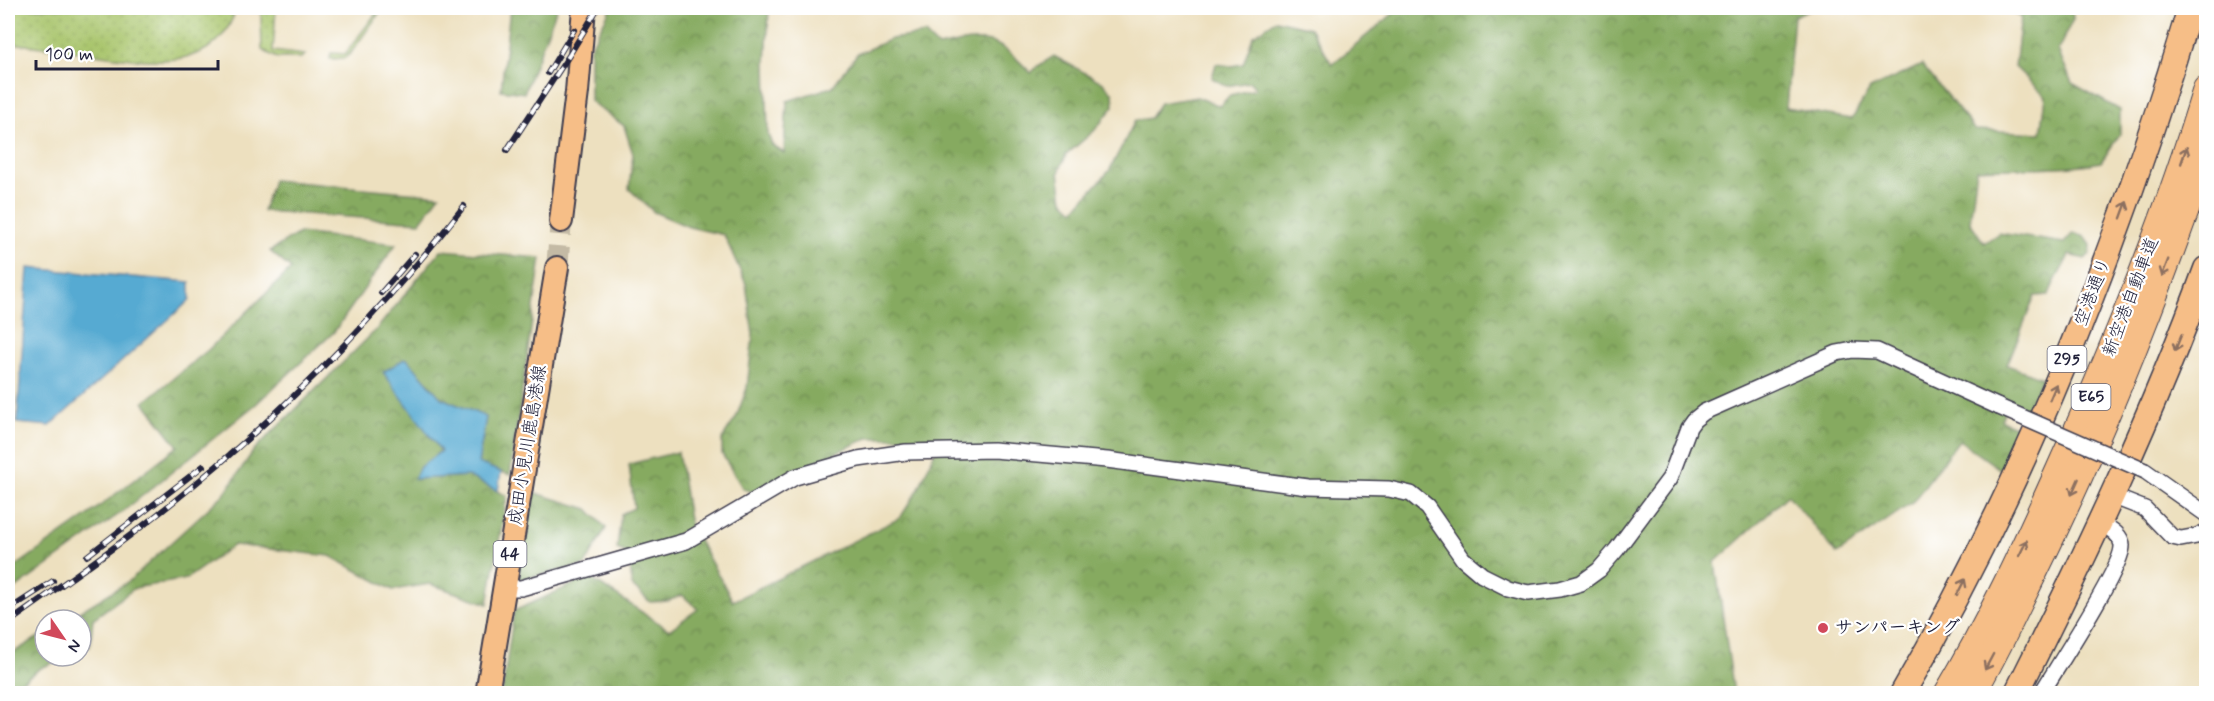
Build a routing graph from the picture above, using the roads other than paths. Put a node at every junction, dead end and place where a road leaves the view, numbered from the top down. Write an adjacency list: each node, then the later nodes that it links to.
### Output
1 (584, 8): 5 (main road)
2 (2190, 8): 16 (highway, 空港通り / 295, one-way to 2)
3 (2206, 88): 17 (highway, 新空港自動車道 / E65, one-way to 3)
4 (2206, 153): 18 (highway, 新空港自動車道 / E65, one-way to 18)
5 (561, 221)
6 (556, 268): 12 (main road, 成田小見川鹿島港線 / 44)
7 (2206, 269): 8 (highway, one-way to 8)
8 (2112, 496): 10 (highway); 11 (street)
9 (2206, 514): 12 (street, bridge)
10 (2100, 523): 13 (highway); 14 (street)
11 (2206, 532)
12 (504, 588): 15 (main road, 成田小見川鹿島港線 / 44)
13 (2053, 620): 14 (street); 19 (highway)
14 (2078, 634): 20 (street)
15 (487, 693)
16 (1902, 693)
17 (1947, 693)
18 (1972, 693)
19 (2016, 693)
20 (2041, 693)

